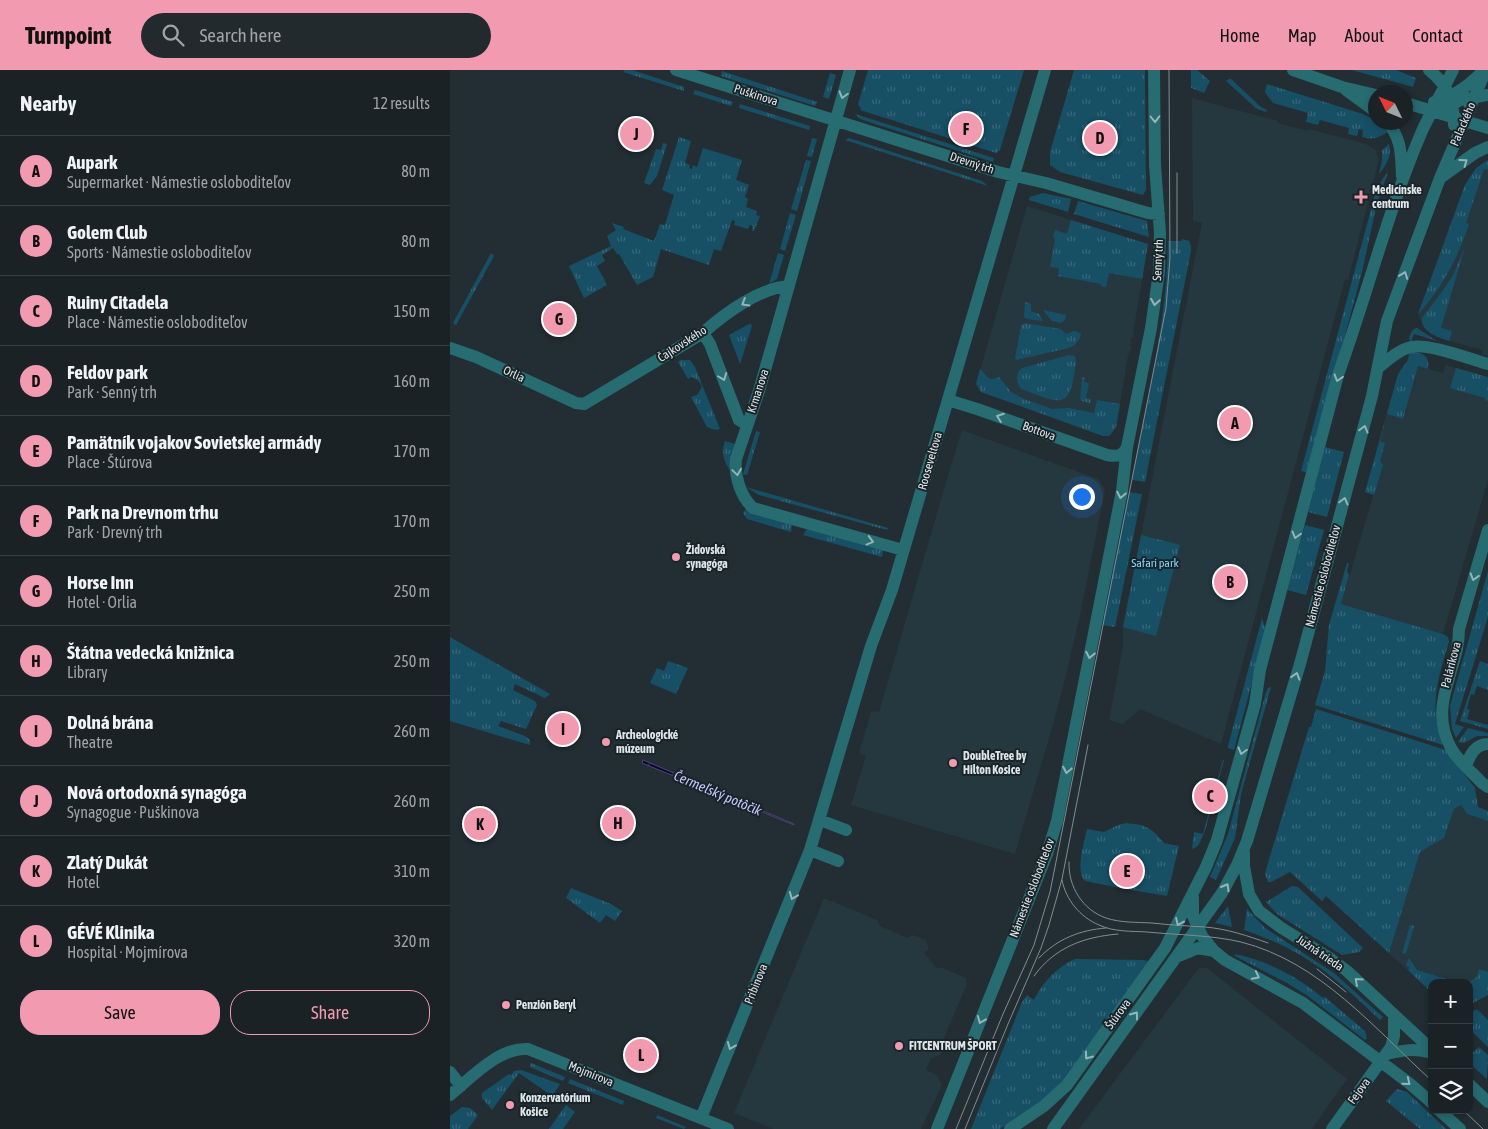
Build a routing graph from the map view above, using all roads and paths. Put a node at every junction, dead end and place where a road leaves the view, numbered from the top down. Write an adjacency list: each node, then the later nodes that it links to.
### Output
1 (676, 70): 16 (street, Puškinova)
2 (850, 70): 16 (street, one-way to 16)
3 (1045, 70): 20 (street, Rooseveltova)
4 (1154, 70): 23 (street, Senný trh, one-way to 23)
5 (1293, 70): 9 (street)
6 (1430, 70): 8 (street)
7 (1485, 70): 10 (street, Palackého)
8 (1453, 86): 10 (street); 10 (street); 14 (street); 14 (street); 15 (street)
9 (1342, 87): 11 (street); 13 (street)
10 (1479, 91): 15 (street, Palackého)
11 (1368, 93)
12 (1413, 105): 14 (street)
13 (1368, 106)
14 (1436, 108): 15 (street); 22 (street)
15 (1462, 117): 17 (street); 21 (street, Palackého)
16 (836, 120): 20 (street, Drevný trh); 24 (street, Krmanova)
17 (1487, 127)
18 (1394, 130): 22 (street)
19 (1488, 147): 21 (street, one-way to 19)
20 (1014, 176): 23 (street, Drevný trh); 29 (street, Rooseveltova)
21 (1440, 178): 28 (street, Námestie osloboditeľov, one-way to 21)
22 (1403, 181): 43 (street, one-way to 43)
23 (1159, 214): 32 (street, Senný trh, one-way to 32)
24 (789, 286): 25 (street, Čajkovského, one-way to 25); 31 (street, Krmanova)
25 (703, 333): 30 (street, Čajkovského); 31 (street, one-way to 31)
26 (450, 348): 30 (street, Orlia)
27 (1488, 364): 28 (street)
28 (1378, 368): 40 (street, Námestie osloboditeľov, one-way to 28)
29 (948, 400): 32 (street, Bottova, one-way to 29); 34 (street, Rooseveltova)
30 (576, 404)
31 (747, 425): 34 (street, Krmanova, one-way to 34)
32 (1127, 447): 60 (street, Námestie osloboditeľov, one-way to 60)
33 (1488, 530): 36 (street, Palárikova, one-way to 36)
34 (903, 550): 38 (street, Rooseveltova)
35 (1488, 744): 36 (street)
36 (1466, 766): 37 (street, Palárikova)
37 (1488, 787)
38 (820, 820): 39 (street); 41 (street, Rooseveltova)
39 (846, 830)
40 (1247, 841): 44 (street, Námestie osloboditeľov, one-way to 40); 47 (street, Južná trieda, one-way to 40)
41 (810, 850): 42 (street); 58 (street, Pribinova, one-way to 58)
42 (838, 861)
43 (1200, 878): 44 (street); 61 (street, Štúrova, one-way to 61)
44 (1198, 927): 45 (street); 46 (street, Námestie osloboditeľov)
45 (1214, 951): 46 (street); 50 (street, one-way to 50)
46 (1174, 960): 62 (street, Štúrova, one-way to 46)
47 (1394, 1015): 48 (street, Južná trieda); 50 (street, Fejova)
48 (1428, 1046)
49 (1428, 1053): 50 (street)
50 (1384, 1058): 55 (street, one-way to 55); 63 (street, Fejova)
51 (450, 1072): 52 (street)
52 (461, 1086): 54 (street, Mojmírova); 58 (street, Mojmírova)
53 (1473, 1088): 56 (street)
54 (450, 1095)
55 (1428, 1100)
56 (1488, 1102)
57 (1443, 1114): 64 (street)
58 (701, 1118): 59 (street, Mojmírova)
59 (728, 1129)
60 (937, 1129)
61 (1010, 1129)
62 (1053, 1129)
63 (1332, 1129)
64 (1460, 1129)

